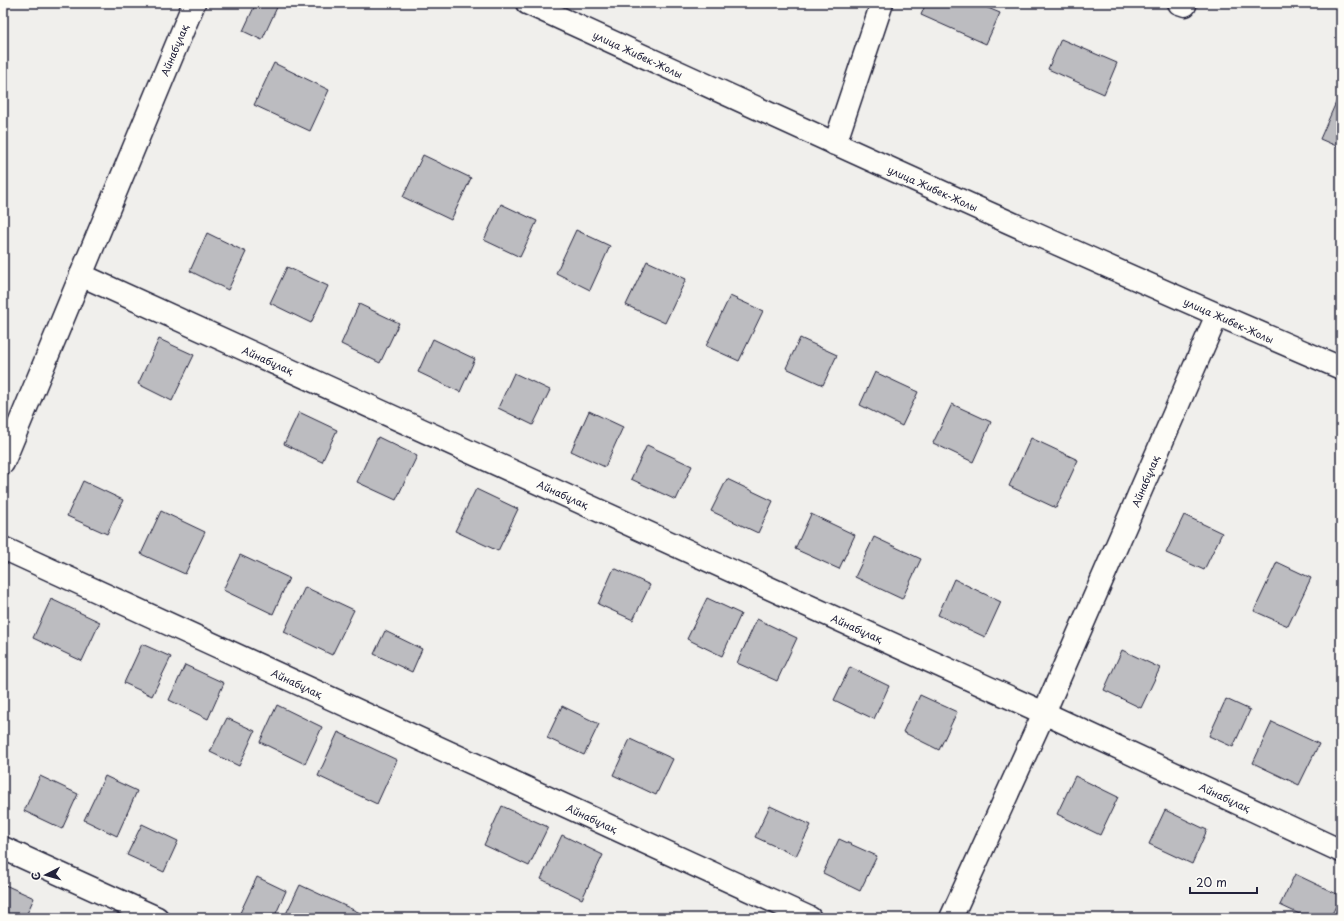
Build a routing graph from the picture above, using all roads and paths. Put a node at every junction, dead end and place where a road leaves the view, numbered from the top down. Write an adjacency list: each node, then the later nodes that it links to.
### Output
1 (194, 3): 5 (street, Айнабұлақ)
2 (526, 3): 4 (street, улица Жибек-Жолы)
3 (882, 3): 4 (street)
4 (835, 144): 6 (street, улица Жибек-Жолы)
5 (81, 275): 8 (street, Айнабұлақ); 10 (street, Айнабұлақ)
6 (1217, 315): 7 (street, улица Жибек-Жолы); 10 (street, Айнабұлақ)
7 (1341, 368)
8 (3, 463)
9 (3, 548): 14 (street, Айнабұлақ)
10 (1044, 713): 12 (street, Айнабұлақ); 15 (street, Айнабұлақ)
11 (3, 848): 13 (street)
12 (1341, 851)
13 (157, 918)
14 (810, 918)
15 (951, 918)

